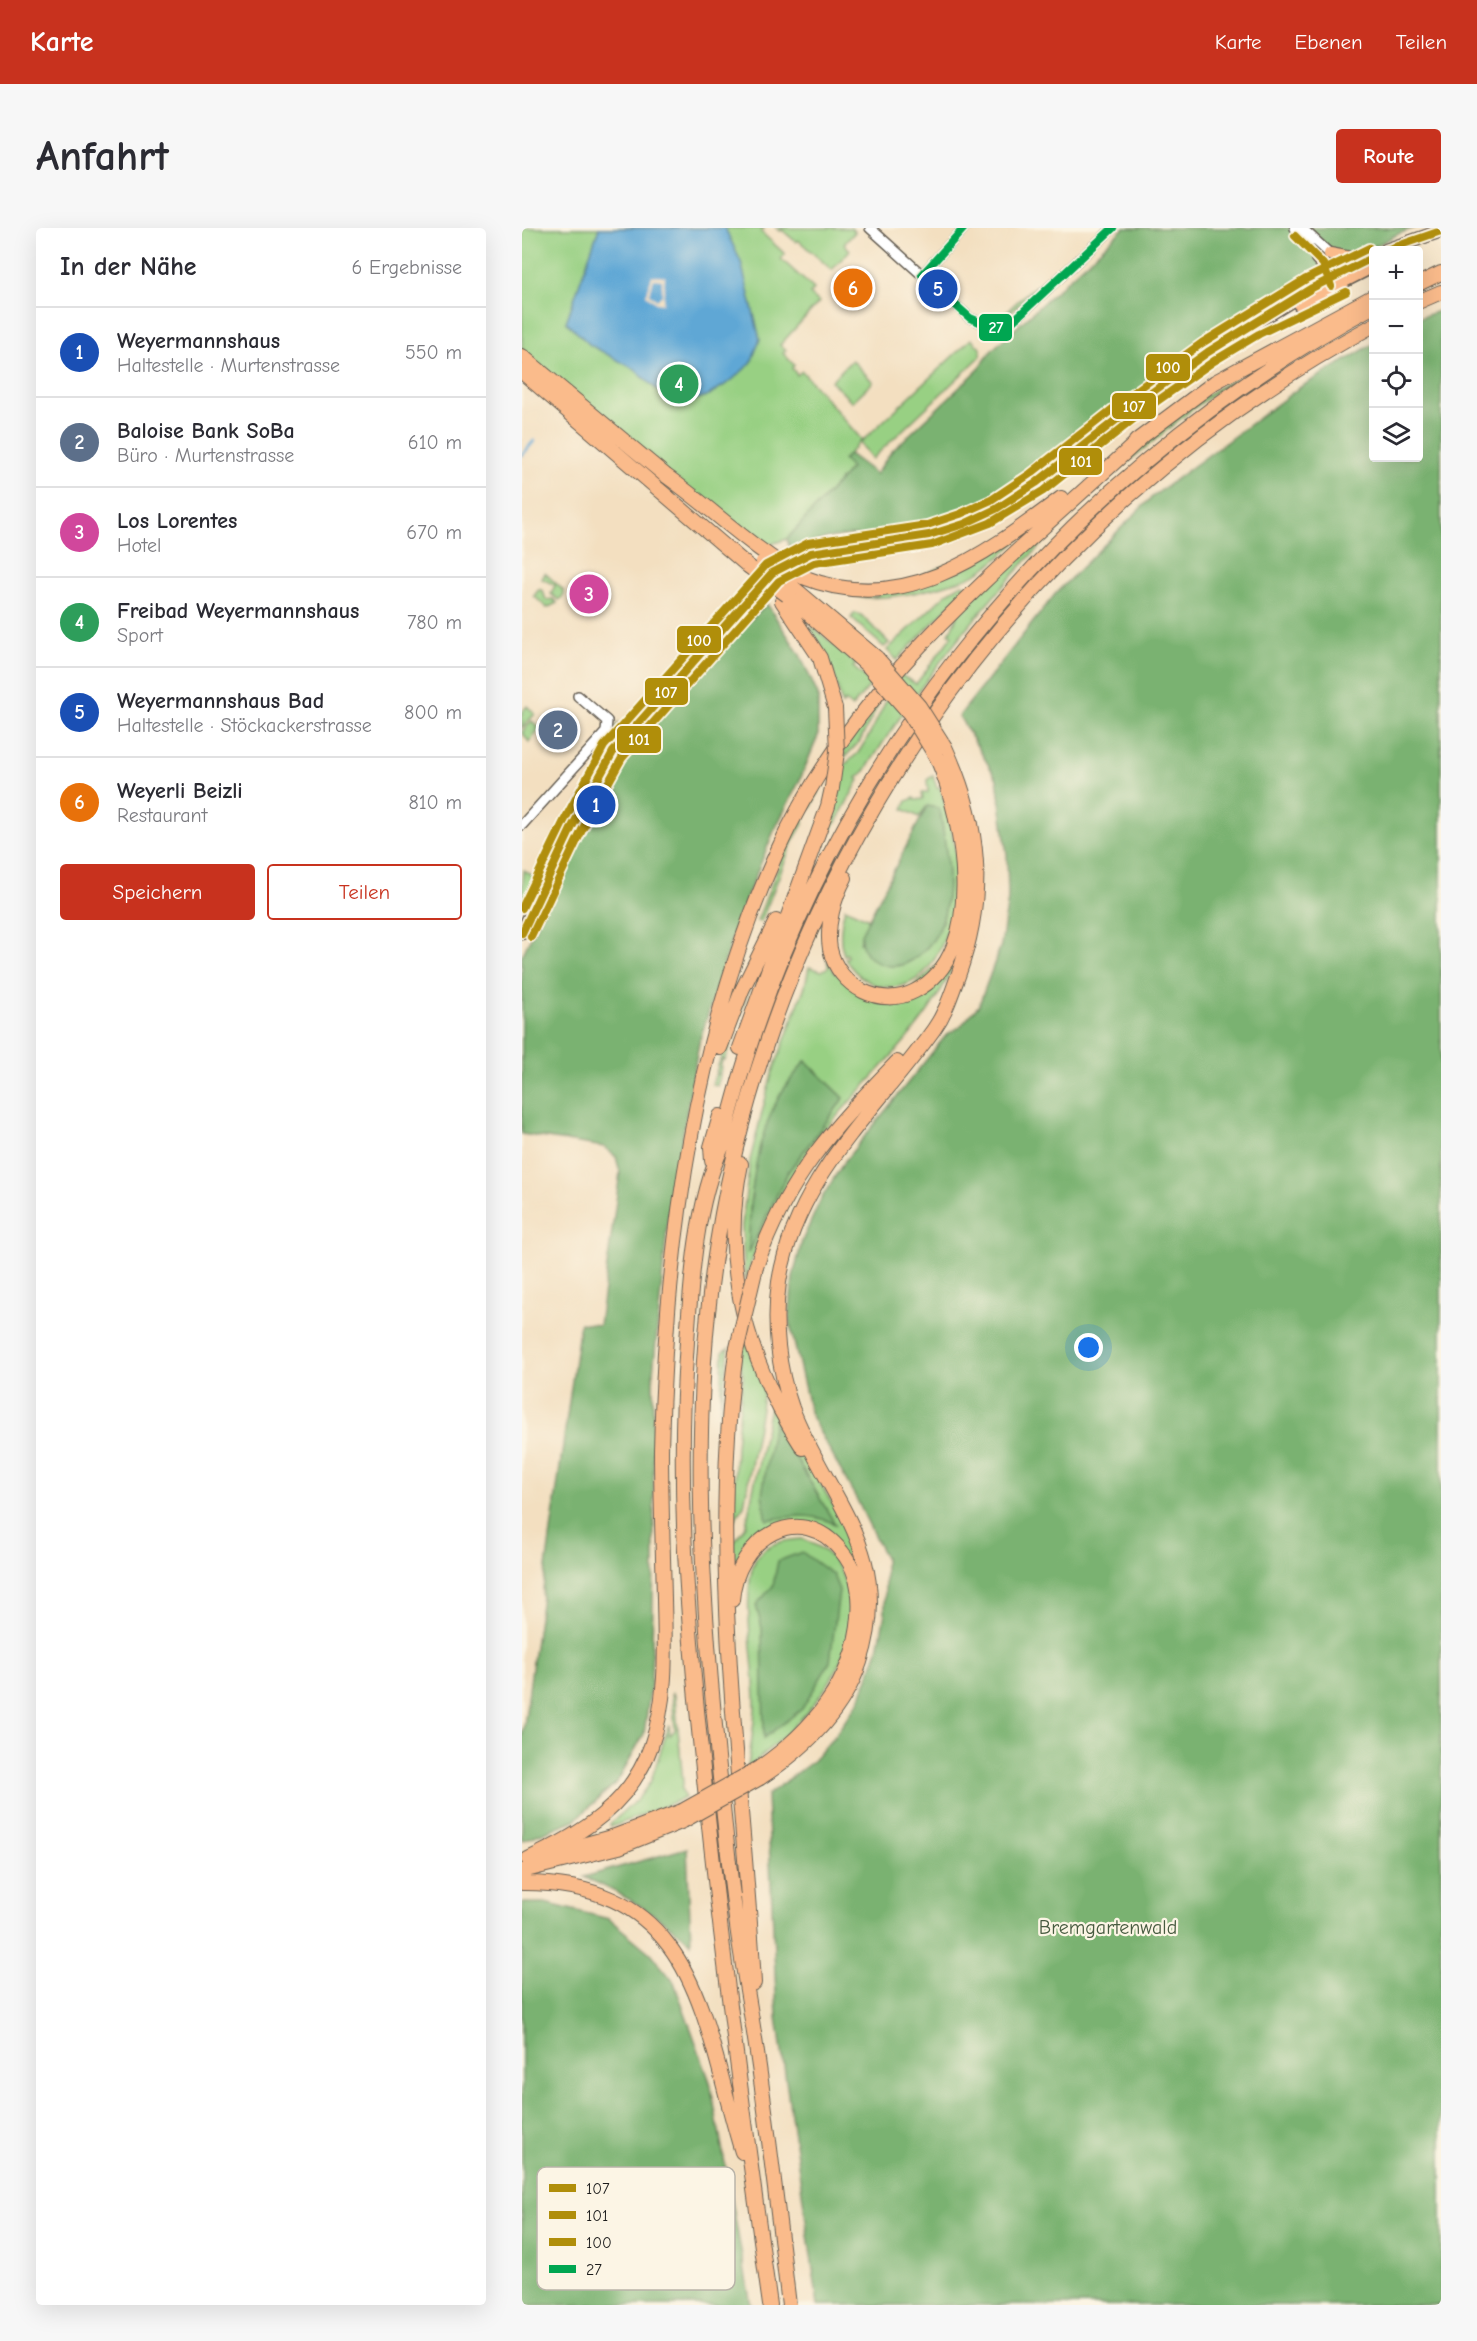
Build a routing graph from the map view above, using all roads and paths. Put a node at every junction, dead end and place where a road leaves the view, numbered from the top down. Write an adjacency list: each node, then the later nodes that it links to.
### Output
1 (870, 228): 17 (street)
2 (964, 228): 17 (street)
3 (1113, 228): 17 (street)
4 (1295, 228): 11 (street)
5 (1302, 228): 9 (street)
6 (1441, 231): 7 (main road); 8 (main road)
7 (1398, 246)
8 (1412, 246)
9 (1330, 254): 10 (main road); 18 (main road)
10 (1369, 256)
11 (1317, 258): 18 (main road); 20 (main road)
12 (1369, 258): 18 (main road)
13 (1441, 266): 15 (highway)
14 (1369, 268): 18 (main road)
15 (1423, 273)
16 (1441, 273): 19 (highway)
17 (922, 275)
18 (1338, 277): 20 (main road); 25 (main road)
19 (1423, 282)
20 (1312, 288): 25 (main road)
21 (1441, 292): 23 (highway)
22 (1369, 299): 29 (highway)
23 (1423, 300)
24 (1369, 309): 39 (highway)
25 (1254, 325): 36 (main road)
26 (1369, 328): 33 (highway)
27 (522, 356): 30 (highway, bridge)
28 (522, 372): 30 (highway, bridge)
29 (1143, 436): 30 (highway); 40 (highway)
30 (791, 590): 32 (highway, bridge); 35 (highway, bridge)
31 (579, 696): 34 (street)
32 (941, 753): 33 (highway); 37 (highway)
33 (880, 798): 38 (highway)
34 (522, 825)
35 (801, 878): 39 (highway); 40 (highway)
36 (522, 933)
37 (957, 978): 41 (highway); 42 (highway, bridge)
38 (760, 1071): 41 (highway); 46 (highway)
39 (713, 1166): 47 (highway)
40 (683, 1196): 44 (highway)
41 (852, 1526): 43 (highway)
42 (729, 1656): 43 (highway); 46 (highway)
43 (760, 1773): 44 (highway, bridge)
44 (524, 1863)
45 (522, 1883): 47 (highway)
46 (758, 2057): 49 (highway)
47 (754, 2192): 48 (highway)
48 (770, 2305)
49 (789, 2305)

